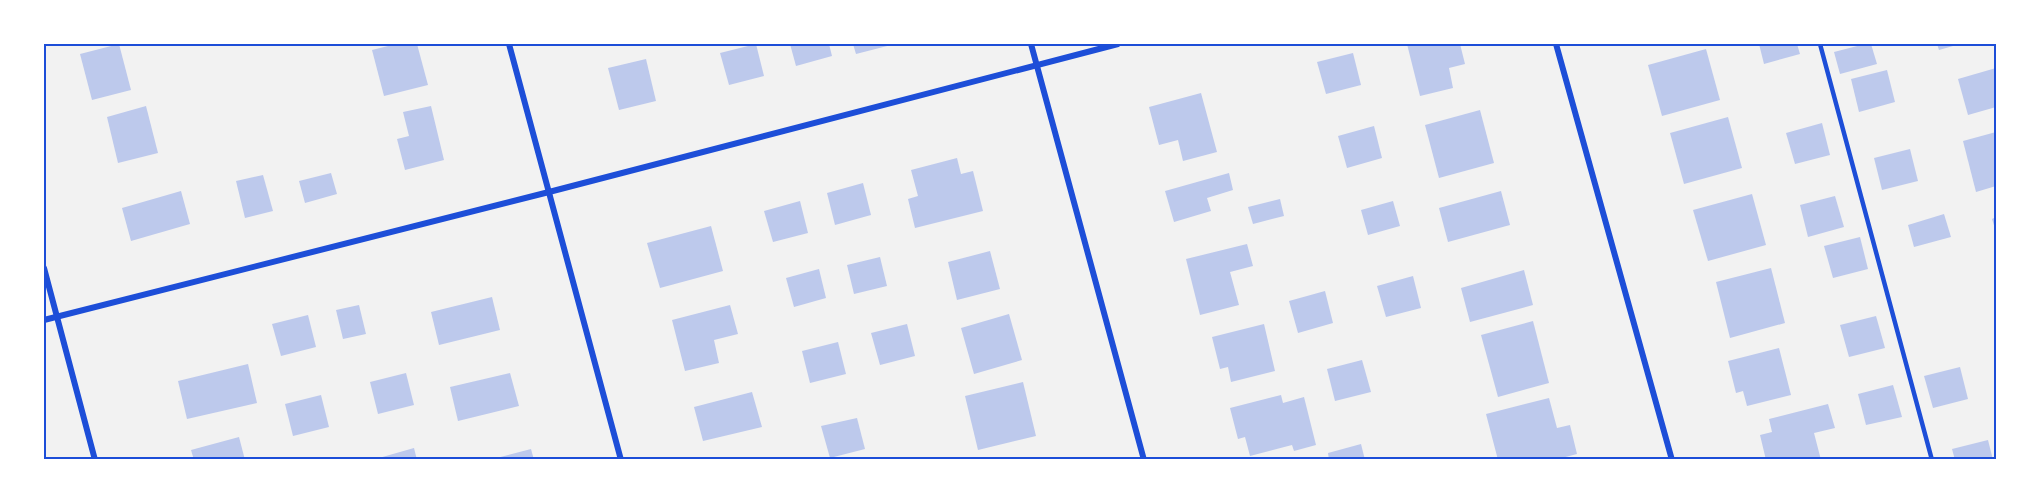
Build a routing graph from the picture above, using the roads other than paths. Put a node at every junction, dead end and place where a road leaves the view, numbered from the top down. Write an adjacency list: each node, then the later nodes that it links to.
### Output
1 (509, 44): 7 (street)
2 (1031, 44): 6 (street)
3 (1118, 44): 6 (street)
4 (1556, 44): 14 (street)
5 (1820, 44): 15 (lane)
6 (1036, 64): 7 (street); 13 (street)
7 (549, 192): 9 (street); 12 (street)
8 (44, 268): 9 (street)
9 (56, 316): 10 (street); 11 (street)
10 (44, 320)
11 (95, 459)
12 (621, 459)
13 (1144, 459)
14 (1672, 459)
15 (1932, 459)

